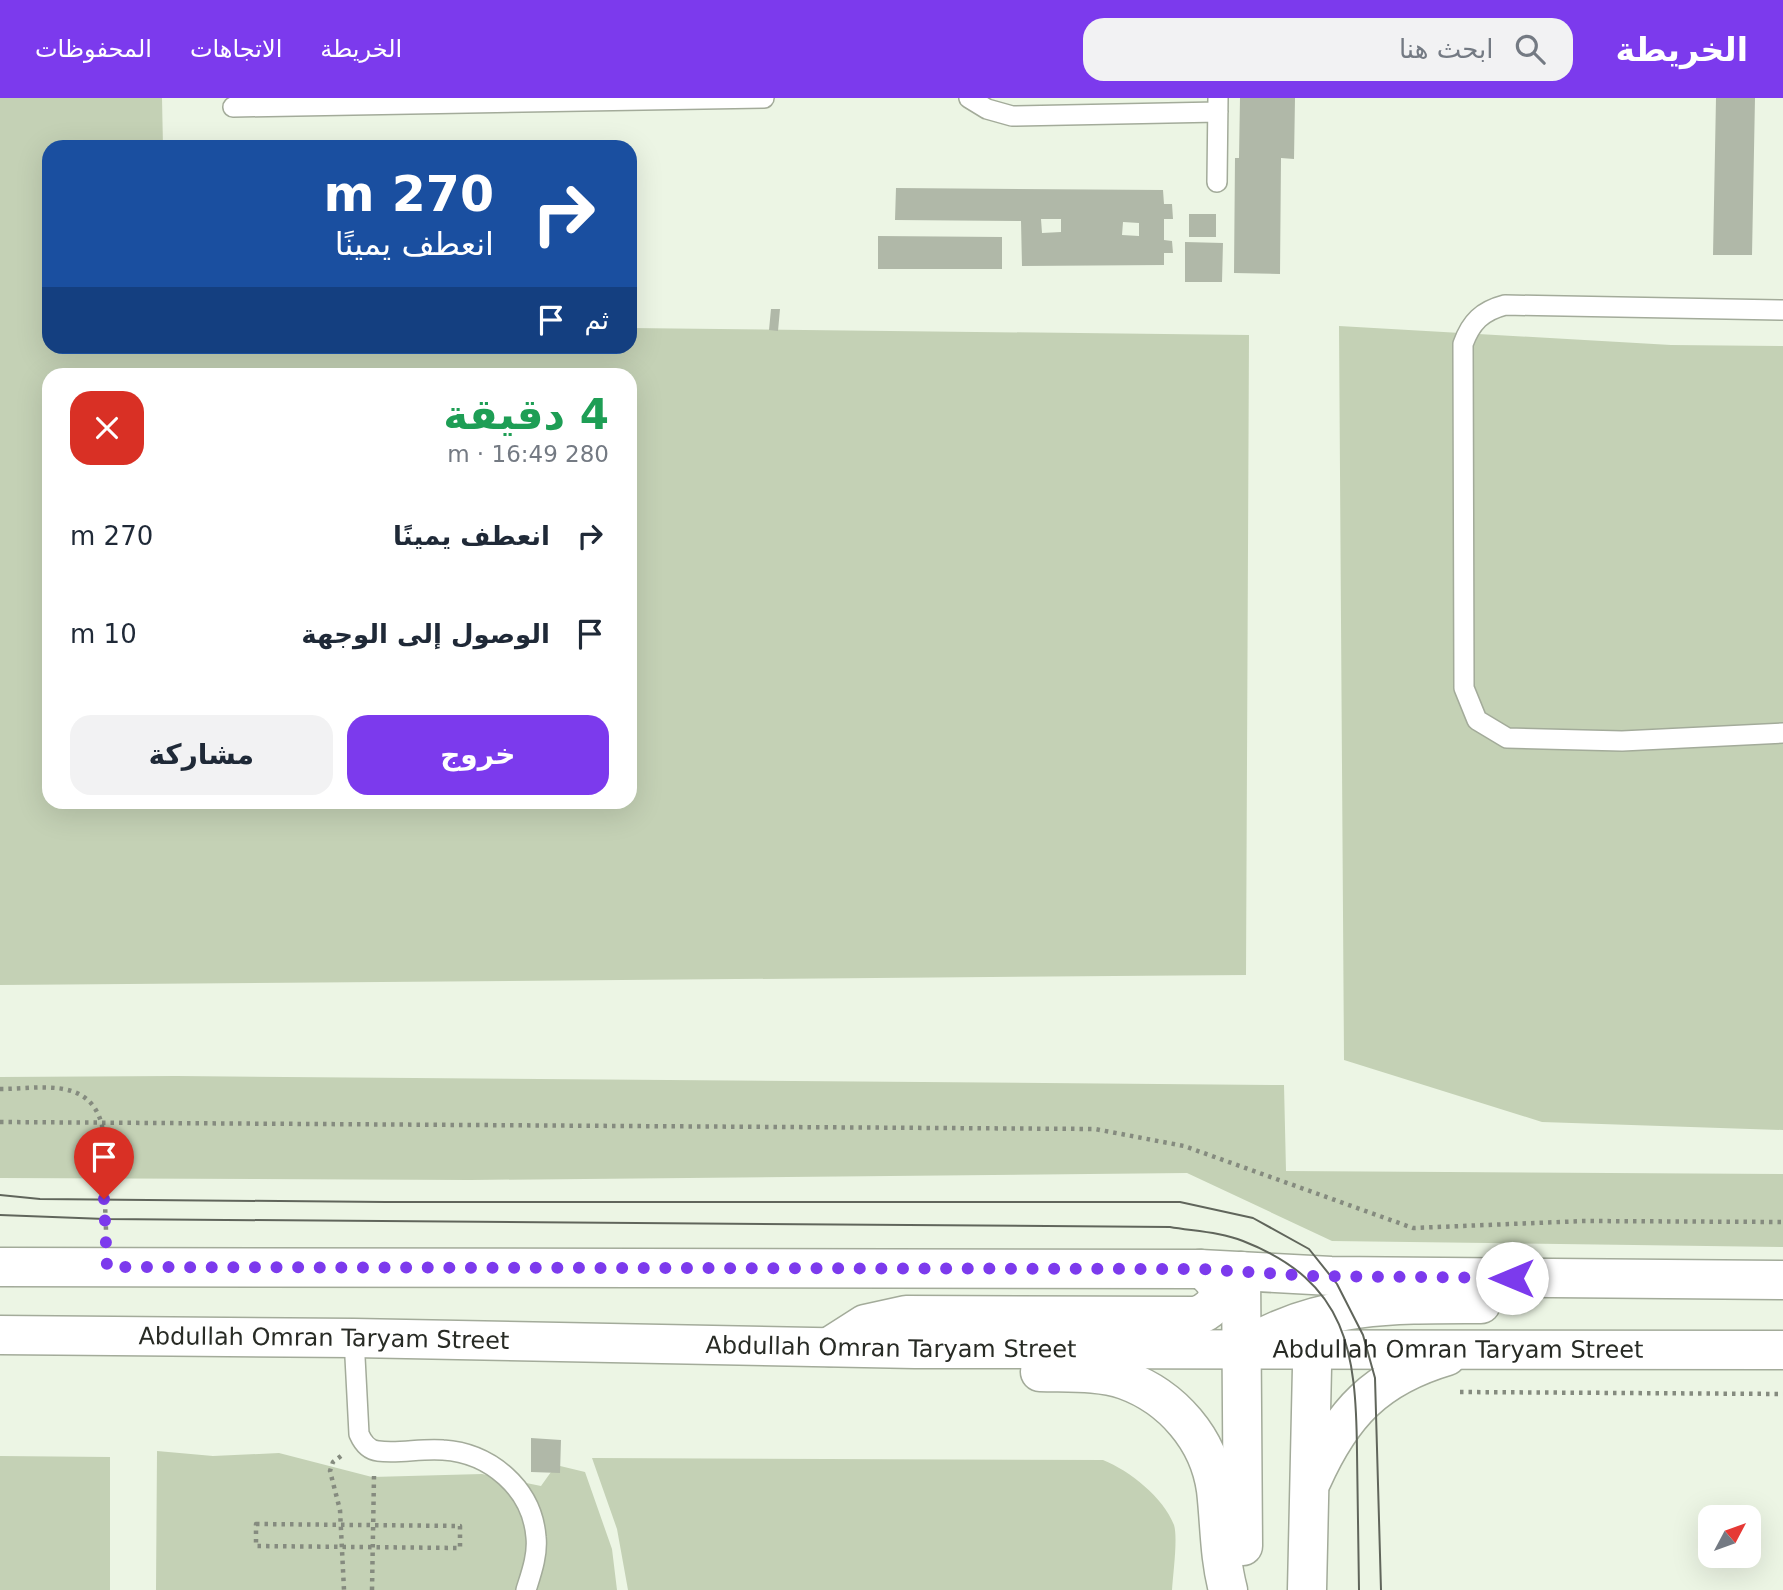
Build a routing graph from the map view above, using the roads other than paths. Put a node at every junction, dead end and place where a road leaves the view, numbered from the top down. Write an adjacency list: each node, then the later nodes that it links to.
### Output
1 (764, 98): 4 (lane)
2 (969, 98): 3 (lane)
3 (1218, 105): 5 (lane)
4 (233, 107)
5 (1217, 182)
6 (1783, 310): 7 (lane)
7 (1783, 733)
8 (0, 1267): 9 (street)
9 (1200, 1269): 10 (street); 17 (street)
10 (1241, 1271): 11 (street); 18 (street)
11 (1313, 1276): 12 (street); 14 (street)
12 (1783, 1280)
13 (1783, 1293): 14 (street)
14 (1313, 1331): 18 (street, Abdullah Omran Taryam Street); 19 (street, Abdullah Omran Taryam Street); 22 (street)
15 (0, 1335): 16 (street, Abdullah Omran Taryam Street)
16 (354, 1338): 17 (street, Abdullah Omran Taryam Street); 23 (lane)
17 (829, 1347): 20 (street, Abdullah Omran Taryam Street)
18 (1243, 1348): 20 (street, Abdullah Omran Taryam Street); 25 (street)
19 (1473, 1348): 21 (street, Abdullah Omran Taryam Street); 22 (street)
20 (915, 1349): 24 (street)
21 (1783, 1350)
22 (1310, 1485): 26 (street)
23 (526, 1590)
24 (1228, 1590)
25 (1243, 1590)
26 (1307, 1590)

